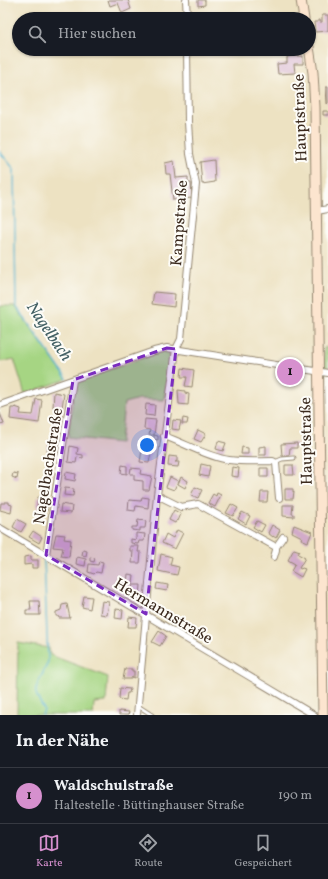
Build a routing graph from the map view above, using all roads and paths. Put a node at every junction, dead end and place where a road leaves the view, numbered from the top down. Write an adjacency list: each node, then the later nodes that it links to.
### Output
1 (186, 0): 3 (street)
2 (301, 0): 4 (main road)
3 (187, 12)
4 (303, 12)
5 (187, 56): 9 (street, Kampstraße)
6 (310, 56): 8 (main road, Hauptstraße)
7 (328, 209): 8 (street)
8 (317, 211): 10 (main road, Hauptstraße)
9 (176, 350): 10 (street); 11 (street); 13 (street, Kampstraße)
10 (324, 373): 28 (main road, Hauptstraße)
11 (73, 380): 12 (street); 21 (street, Nagelbachstraße)
12 (0, 406)
13 (164, 436): 15 (street); 16 (street, Kampstraße)
14 (294, 458): 15 (lane)
15 (275, 462): 17 (street)
16 (157, 495): 20 (street); 23 (street, Kampstraße)
17 (279, 498)
18 (0, 528): 21 (street, Hermannstraße)
19 (283, 537): 20 (street)
20 (276, 547): 22 (street)
21 (46, 555): 23 (street, Hermannstraße)
22 (274, 557)
23 (146, 614): 24 (street, Kampstraße); 27 (street, Hermannstraße)
24 (138, 706): 25 (street, Kampstraße); 26 (lane)
25 (137, 715)
26 (152, 715)
27 (314, 715)
28 (323, 715)

